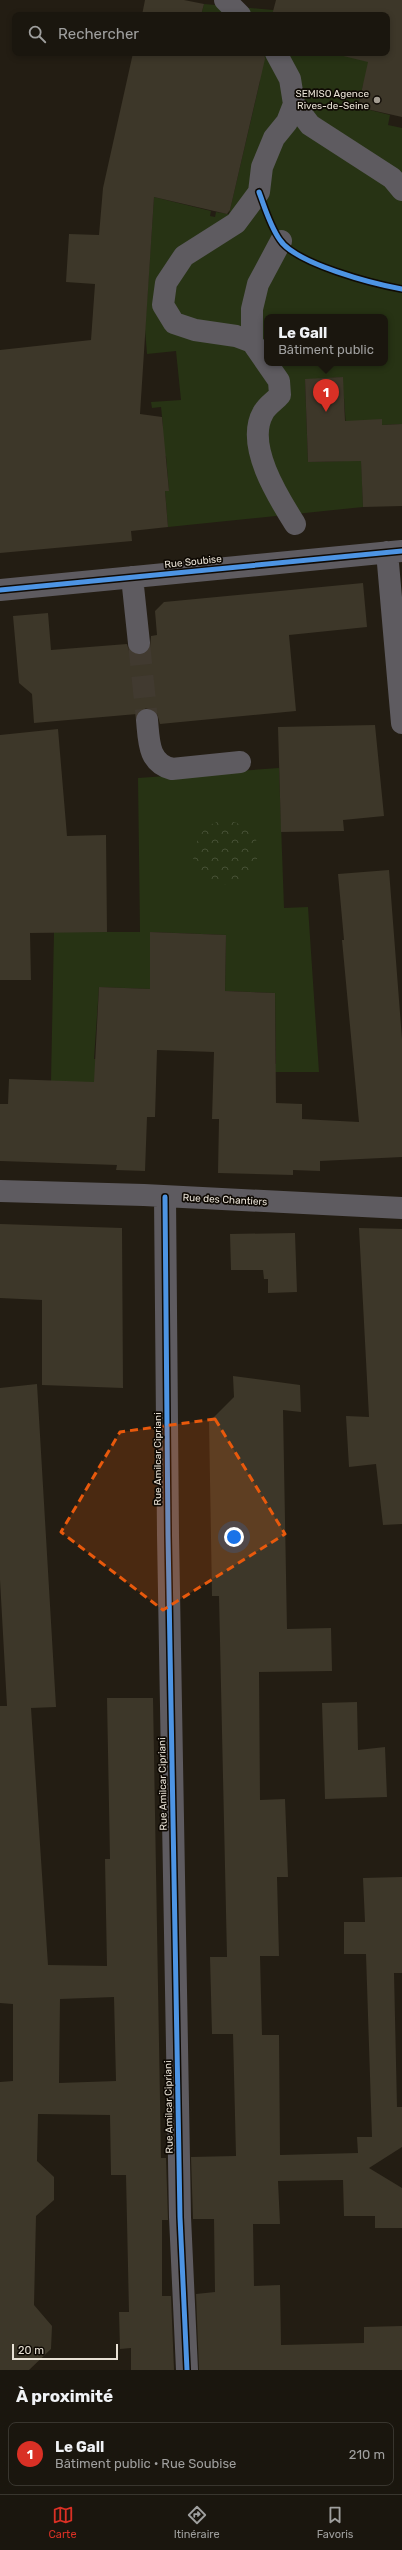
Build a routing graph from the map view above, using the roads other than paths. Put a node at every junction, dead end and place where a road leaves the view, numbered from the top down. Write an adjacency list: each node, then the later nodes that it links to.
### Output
1 (225, 0): 2 (street)
2 (237, 12)
3 (278, 56): 4 (street)
4 (294, 104): 5 (street); 7 (street)
5 (402, 190)
6 (281, 242): 7 (street)
7 (252, 342): 8 (street)
8 (264, 360)
9 (268, 366): 10 (street)
10 (295, 524)
11 (395, 552): 12 (street, Rue Soubise); 16 (street)
12 (132, 577): 13 (street, Rue Soubise); 14 (street)
13 (0, 590)
14 (139, 643)
15 (147, 720): 17 (street)
16 (402, 723)
17 (240, 762)
18 (0, 1191): 19 (street, Rue des Chantiers)
19 (165, 1197): 20 (street, Rue des Chantiers); 21 (street, Rue Amilcar Cipriani)
20 (402, 1208)
21 (187, 2370)

